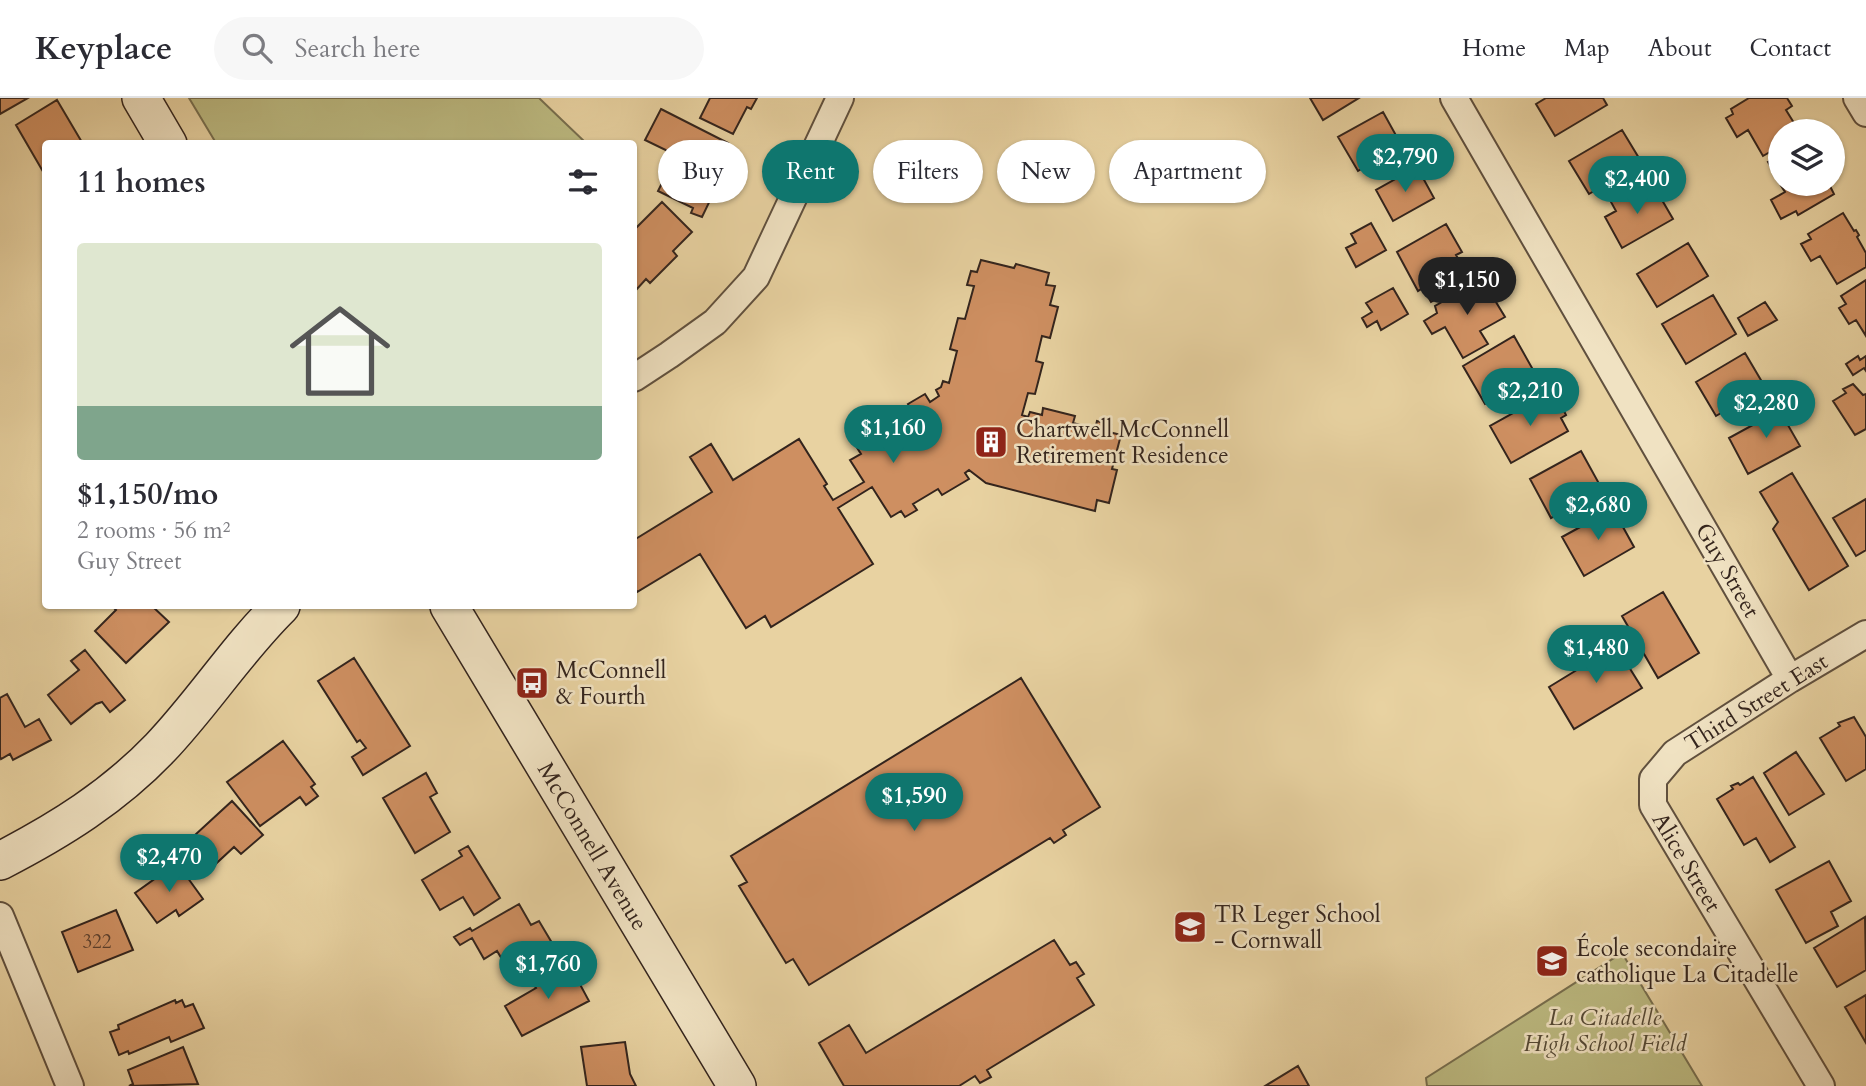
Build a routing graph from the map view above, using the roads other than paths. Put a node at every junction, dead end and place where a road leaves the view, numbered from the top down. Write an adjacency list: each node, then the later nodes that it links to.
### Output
1 (141, 98): 6 (main road)
2 (840, 98): 7 (street)
3 (1454, 98): 11 (street, Guy Street)
4 (1857, 98): 5 (street)
5 (1866, 113)
6 (166, 140)
7 (637, 375)
8 (278, 609): 13 (main road)
9 (451, 609): 16 (main road, McConnell Avenue)
10 (1866, 634): 11 (street, Third Street East)
11 (1790, 679): 12 (street, Third Street East)
12 (1653, 779): 17 (street, Alice Street)
13 (0, 861)
14 (0, 916): 15 (street)
15 (70, 1086)
16 (737, 1086)
17 (1821, 1086)

